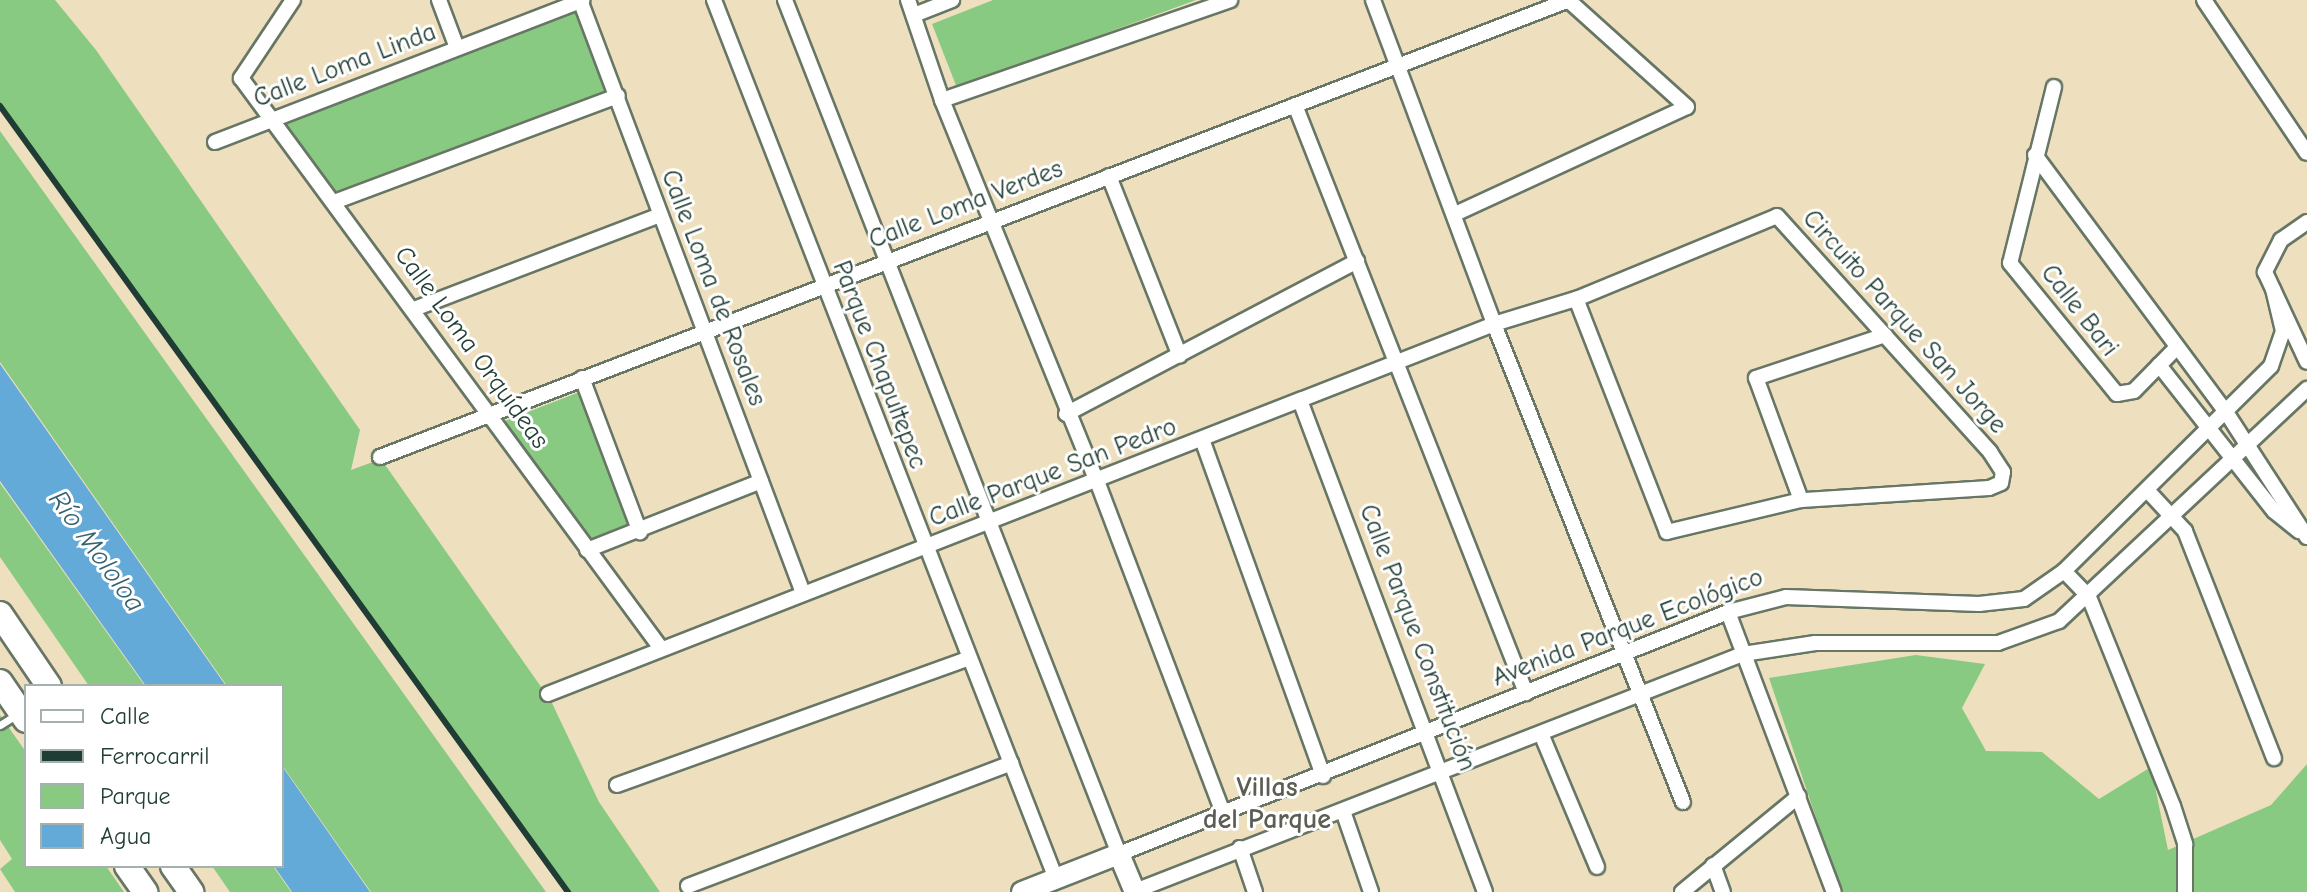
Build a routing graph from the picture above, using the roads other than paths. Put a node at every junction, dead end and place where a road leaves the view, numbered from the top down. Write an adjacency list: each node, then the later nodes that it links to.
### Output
1 (293, 0): 19 (street, Calle Loma Orquídeas)
2 (439, 0): 13 (street)
3 (581, 0): 13 (street, Calle Loma Linda); 16 (street, Calle Loma de Rosales)
4 (714, 0): 31 (street, Parque Chapultepec)
5 (785, 0): 30 (street, Parque Chapultepec)
6 (908, 0): 12 (street)
7 (952, 0): 12 (street)
8 (1230, 0): 17 (street)
9 (1373, 0): 14 (street)
10 (1568, 0): 14 (street, Calle Loma Verdes); 25 (street)
11 (2204, 0): 21 (street)
12 (914, 15): 17 (street)
13 (457, 48): 19 (street, Calle Loma Linda)
14 (1398, 65): 18 (street, Calle Loma Verdes); 25 (street)
15 (2054, 87): 22 (street, Calle Bari)
16 (618, 96): 24 (street); 26 (street, Calle Loma de Rosales)
17 (942, 100): 27 (street)
18 (1295, 105): 23 (street, Calle Loma Verdes); 29 (street)
19 (276, 120): 20 (street, Calle Loma Linda); 24 (street, Calle Loma Orquídeas)
20 (215, 142)
21 (2307, 153)
22 (2035, 155): 39 (street); 43 (street, Calle Bari)
23 (1109, 176): 27 (street, Calle Loma Verdes); 40 (street)
24 (334, 202): 34 (street, Calle Loma Orquídeas)
25 (1455, 214): 35 (street)
26 (657, 216): 34 (street); 36 (street, Calle Loma de Rosales)
27 (989, 222): 30 (street, Calle Loma Verdes); 49 (street)
28 (2307, 222): 32 (street)
29 (1357, 261): 40 (street); 42 (street)
30 (886, 262): 31 (street, Calle Loma Verdes); 61 (street, Parque Chapultepec)
31 (822, 285): 36 (street, Calle Loma Verdes); 64 (street, Parque Chapultepec)
32 (2273, 289): 38 (street); 41 (street)
33 (1576, 299): 35 (street, Calle Parque San Pedro); 37 (street, Circuito Parque San Jorge); 59 (street, Circuito Parque San Jorge)
34 (414, 309): 50 (street, Calle Loma Orquídeas)
35 (1494, 324): 42 (street, Calle Parque San Pedro); 72 (street)
36 (702, 330): 45 (street, Calle Loma Verdes); 56 (street, Calle Loma de Rosales)
37 (1885, 335): 59 (street); 59 (street, Circuito Parque San Jorge)
38 (2282, 343): 44 (street); 48 (street, Avenida Parque Ecológico)
39 (2175, 349): 43 (street, Calle Bari); 48 (street)
40 (1180, 356): 49 (street)
41 (2307, 362)
42 (1399, 365): 47 (street, Calle Parque San Pedro); 77 (street)
43 (2159, 365): 51 (street)
44 (2307, 371)
45 (582, 378): 50 (street, Calle Loma Verdes); 62 (street)
46 (2307, 389): 53 (street)
47 (1301, 403): 52 (street, Calle Parque San Pedro); 81 (street, Calle Parque Constitución)
48 (2226, 412): 51 (street, Avenida Parque Ecológico); 53 (street)
49 (1066, 414): 57 (street)
50 (490, 417): 54 (street, Calle Loma Verdes); 65 (street, Calle Loma Orquídeas)
51 (2209, 429): 55 (street); 58 (street, Avenida Parque Ecológico)
52 (1203, 442): 57 (street, Calle Parque San Pedro); 86 (street)
53 (2246, 443): 55 (street); 63 (street)
54 (380, 457)
55 (2230, 459): 60 (street); 63 (street)
56 (761, 481): 62 (street); 67 (street, Calle Loma de Rosales)
57 (1097, 481): 61 (street, Calle Parque San Pedro); 91 (street)
58 (2147, 490): 60 (street); 66 (street, Avenida Parque Ecológico)
59 (1801, 500)
60 (2172, 516): 68 (street); 83 (street)
61 (989, 521): 64 (street, Calle Parque San Pedro); 93 (street, Parque Chapultepec)
62 (640, 532): 65 (street)
63 (2307, 537)
64 (924, 548): 67 (street, Calle Parque San Pedro); 74 (street, Parque Chapultepec)
65 (587, 550): 71 (street, Calle Loma Orquídeas)
66 (2064, 571): 68 (street); 69 (street, Avenida Parque Ecológico)
67 (803, 593): 71 (street, Calle Parque San Pedro)
68 (2089, 597): 73 (street); 110 (street)
69 (1728, 612): 72 (street, Avenida Parque Ecológico); 73 (street)
70 (0, 614): 76 (main road)
71 (660, 647): 79 (street, Calle Parque San Pedro)
72 (1626, 653): 77 (street, Avenida Parque Ecológico); 78 (street)
73 (1743, 654): 78 (street); 88 (street)
74 (967, 659): 84 (street, Parque Chapultepec); 87 (street)
75 (0, 682): 80 (main road)
76 (48, 684)
77 (1526, 693): 81 (street, Avenida Parque Ecológico)
78 (1642, 693): 82 (street); 89 (street)
79 (548, 694)
80 (15, 719)
81 (1428, 734): 85 (street, Calle Parque Constitución); 86 (street, Avenida Parque Ecológico)
82 (1542, 736): 85 (street); 95 (street)
83 (2274, 758)
84 (1011, 763): 98 (street, Parque Chapultepec); 99 (street)
85 (1443, 771): 90 (street); 106 (street, Calle Parque Constitución)
86 (1323, 776): 91 (street, Avenida Parque Ecológico)
87 (617, 785)
88 (1799, 796): 94 (street); 109 (street)
89 (1683, 802)
90 (1343, 811): 92 (street); 105 (street)
91 (1223, 813): 93 (street, Avenida Parque Ecológico)
92 (1240, 848): 103 (street); 104 (street)
93 (1119, 854): 98 (street, Avenida Parque Ecológico); 103 (street)
94 (1713, 865): 107 (street); 108 (street)
95 (1597, 867)
96 (128, 868): 100 (main road)
97 (174, 868): 101 (main road)
98 (1059, 885): 102 (street, Avenida Parque Ecológico)
99 (688, 886)
100 (145, 892)
101 (191, 892)
102 (1022, 892)
103 (1134, 892)
104 (1255, 892)
105 (1371, 892)
106 (1485, 892)
107 (1682, 892)
108 (1723, 892)
109 (1834, 892)
110 (2185, 892)

